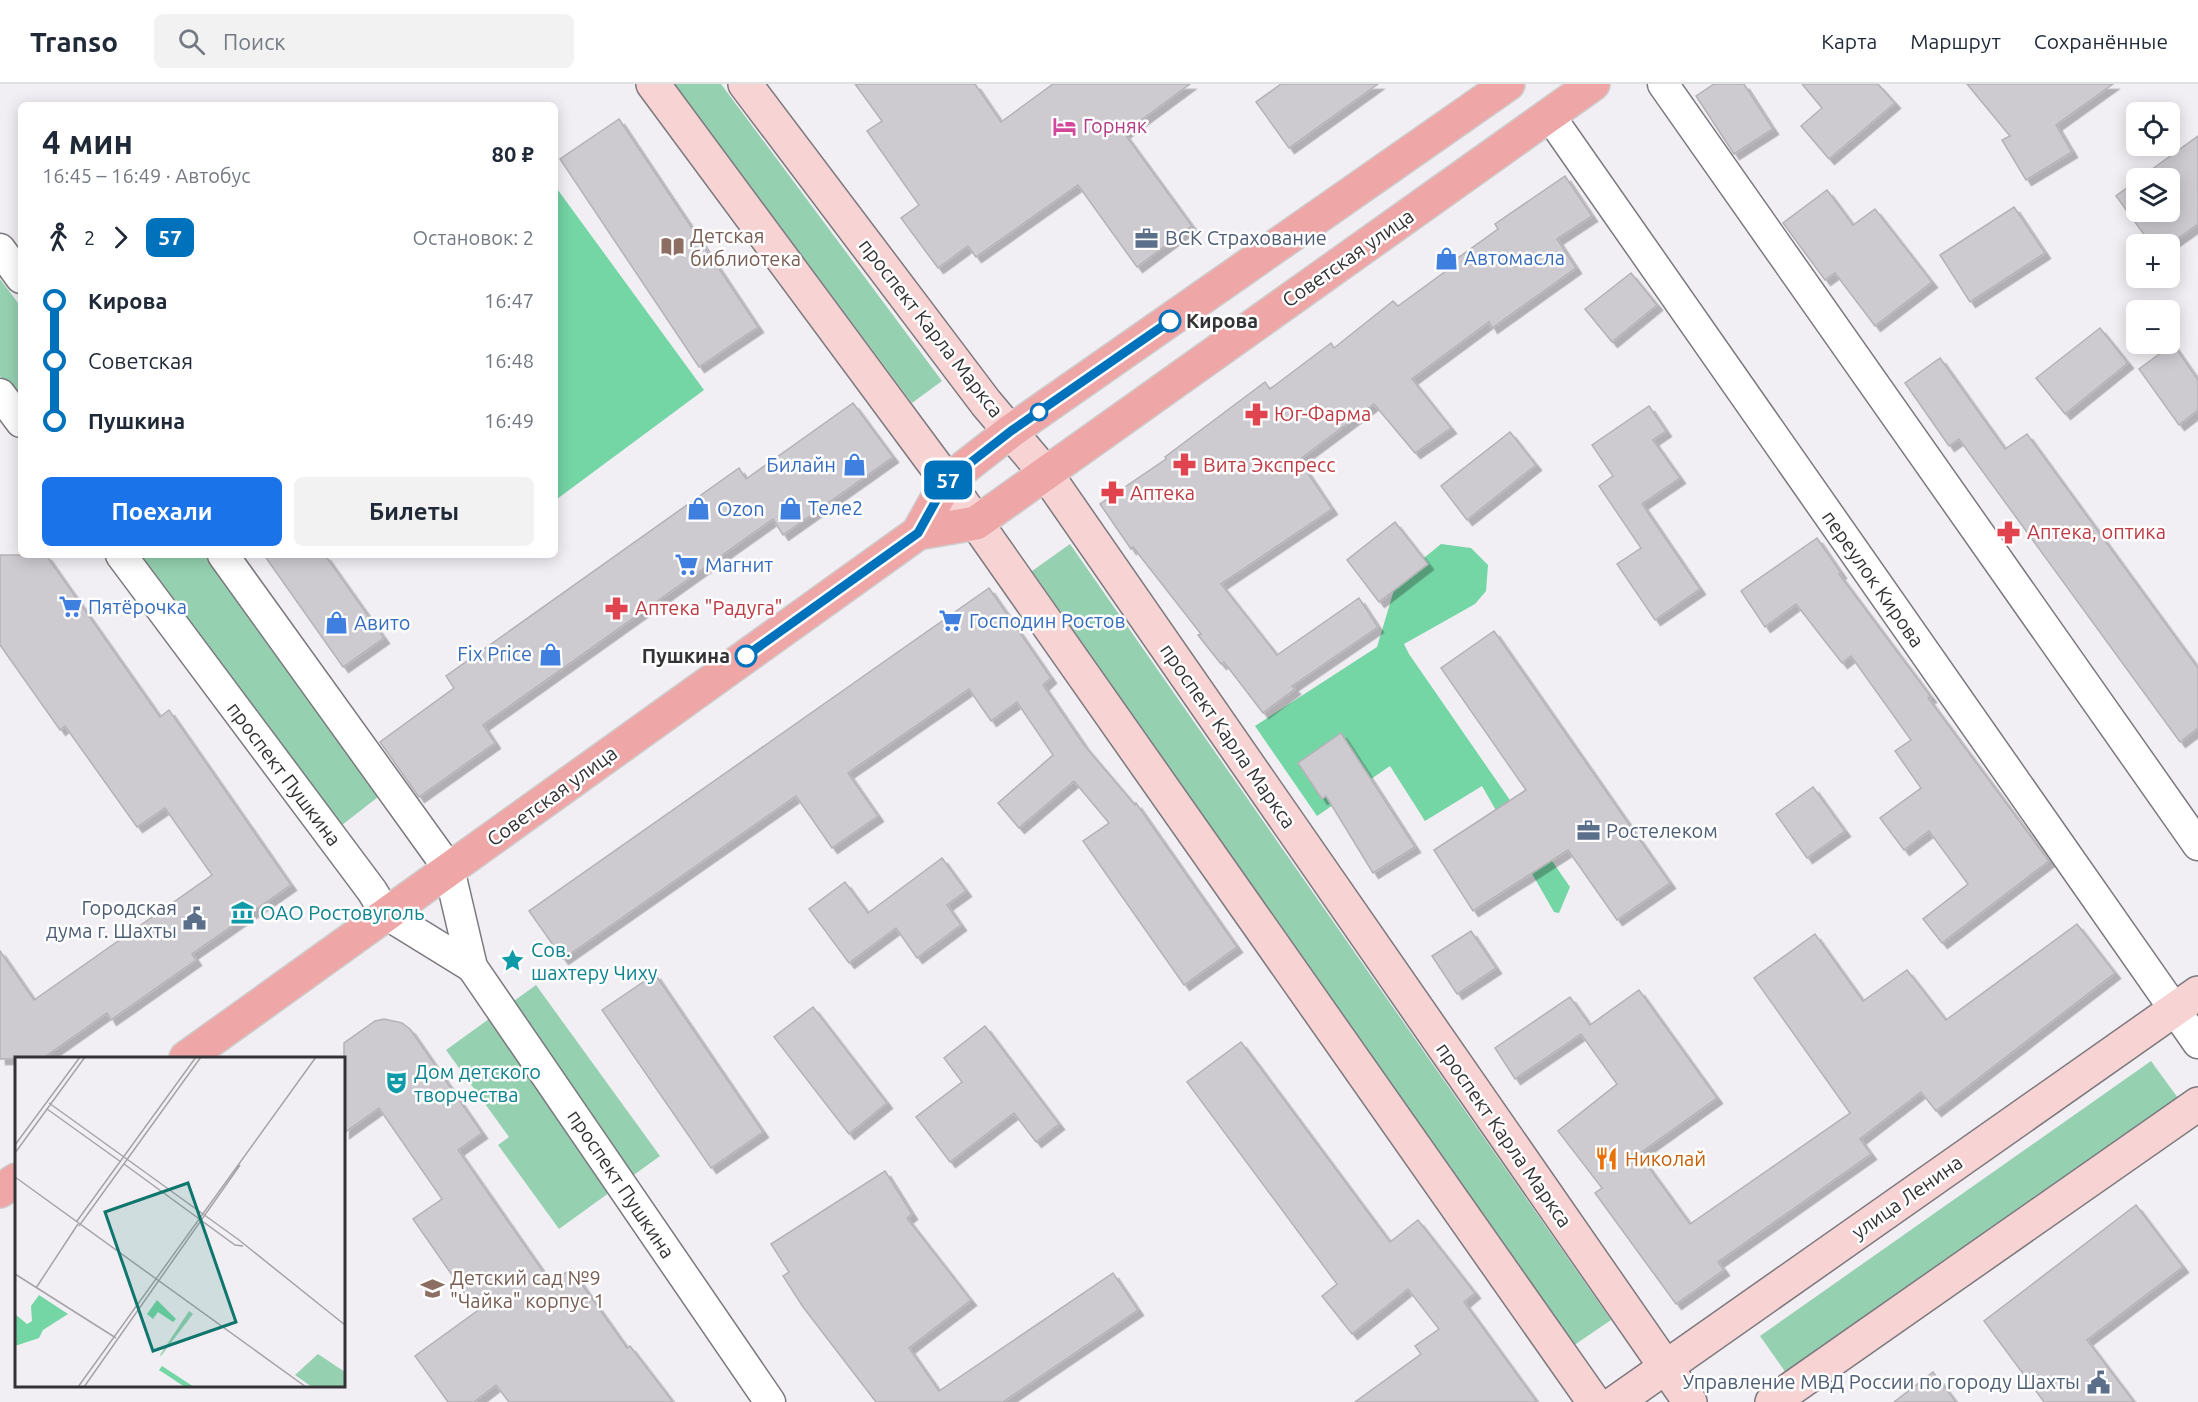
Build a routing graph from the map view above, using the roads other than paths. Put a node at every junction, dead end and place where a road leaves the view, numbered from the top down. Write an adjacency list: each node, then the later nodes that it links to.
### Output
1 (653, 84): 13 (main road)
2 (745, 84): 11 (main road, проспект Карла Маркса)
3 (1508, 84): 11 (main road, Советская улица)
4 (1593, 84): 6 (main road, Советская улица)
5 (1663, 84): 18 (street)
6 (1549, 116): 12 (main road, Советская улица); 22 (street, переулок Кирова)
7 (0, 249): 8 (street)
8 (18, 274)
9 (0, 394): 10 (street)
10 (18, 418)
11 (1011, 431): 12 (main road, проспект Карла Маркса); 13 (main road, Советская улица)
12 (1047, 475): 14 (main road, Советская улица); 28 (main road, проспект Карла Маркса)
13 (947, 481): 14 (main road); 15 (main road, Советская улица)
14 (976, 523): 15 (main road, Советская улица); 30 (main road)
15 (918, 533): 19 (main road, Советская улица)
16 (123, 558): 20 (street, проспект Пушкина)
17 (225, 558): 19 (street, проспект Пушкина)
18 (2198, 846)
19 (449, 869): 20 (main road, Советская улица); 21 (street, проспект Пушкина)
20 (386, 914): 21 (street, проспект Пушкина); 24 (main road, Советская улица)
21 (471, 966): 29 (street, проспект Пушкина)
22 (2186, 1002): 23 (street, переулок Кирова); 28 (main road, улица Ленина)
23 (2198, 1042)
24 (189, 1057)
25 (2198, 1104): 33 (main road)
26 (15, 1181): 27 (main road)
27 (0, 1191)
28 (1666, 1368): 31 (main road, улица Ленина); 32 (main road, проспект Карла Маркса)
29 (770, 1402)
30 (1593, 1402)
31 (1616, 1402)
32 (1690, 1402)
33 (1772, 1402)

